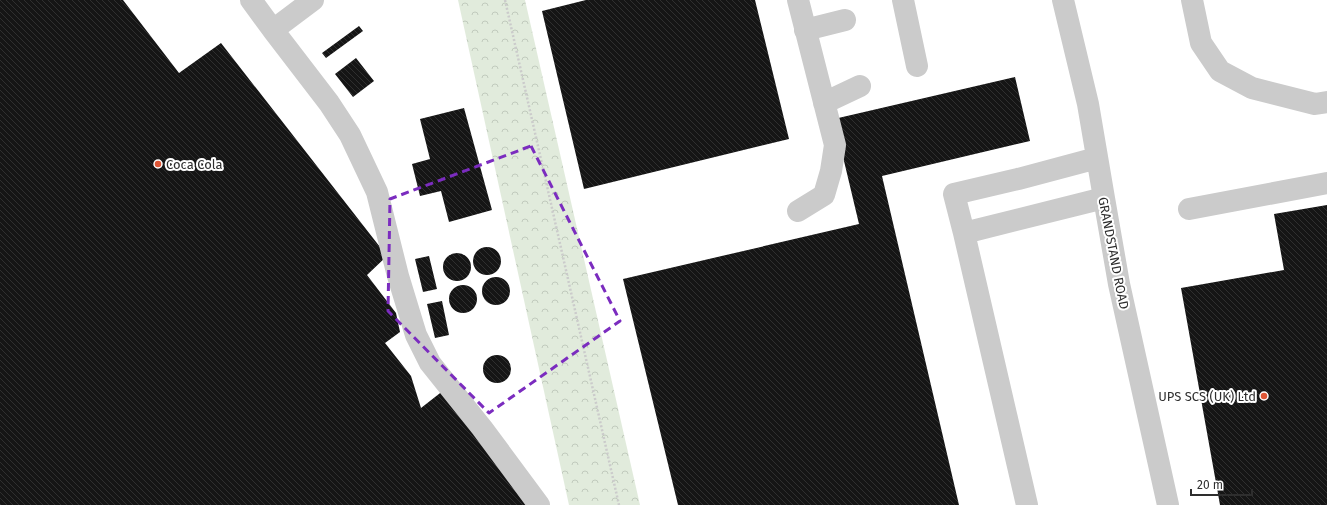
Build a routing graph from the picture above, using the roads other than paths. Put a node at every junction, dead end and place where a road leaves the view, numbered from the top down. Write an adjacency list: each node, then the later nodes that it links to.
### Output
1 (251, 0): 8 (street)
2 (312, 0): 8 (street)
3 (798, 0): 9 (street)
4 (904, 0): 10 (street)
5 (1063, 0): 14 (street, GRANDSTAND ROAD)
6 (1192, 0): 12 (street)
7 (845, 20): 9 (street)
8 (273, 30): 20 (street)
9 (805, 30): 13 (street)
10 (917, 66)
11 (860, 86): 13 (street)
12 (1327, 102)
13 (824, 103): 18 (street)
14 (1097, 158): 16 (street, GRANDSTAND ROAD); 19 (street)
15 (1327, 183): 17 (street)
16 (1104, 198): 19 (street); 22 (street, GRANDSTAND ROAD)
17 (1189, 209)
18 (798, 211)
19 (964, 233): 21 (street)
20 (539, 505)
21 (1027, 505)
22 (1168, 505)

